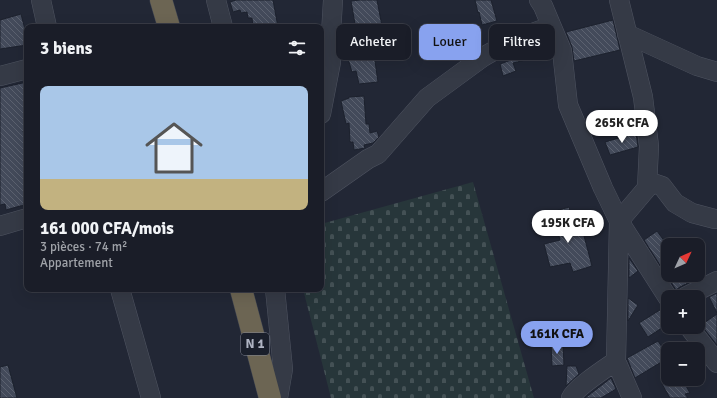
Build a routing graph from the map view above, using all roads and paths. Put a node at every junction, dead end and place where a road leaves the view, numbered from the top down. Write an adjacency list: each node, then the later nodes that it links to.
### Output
1 (41, 0): 7 (street)
2 (161, 0): 8 (highway)
3 (216, 0): 9 (street)
4 (333, 0): 17 (street)
5 (539, 0): 10 (street)
6 (619, 0): 12 (street)
7 (46, 24)
8 (168, 24)
9 (222, 24)
10 (551, 24)
11 (555, 34): 22 (street)
12 (627, 34): 15 (street); 18 (street)
13 (489, 54): 19 (street)
14 (24, 70): 16 (street)
15 (717, 72)
16 (0, 76)
17 (324, 98)
18 (647, 188): 21 (street); 22 (street)
19 (324, 190)
20 (24, 219): 23 (street)
21 (717, 219)
22 (619, 221): 25 (street); 31 (street)
23 (0, 226)
24 (717, 281): 26 (street)
25 (663, 290)
26 (699, 290)
27 (121, 292): 33 (street)
28 (242, 292): 34 (highway, N 1)
29 (275, 292): 35 (street)
30 (694, 334): 32 (street)
31 (616, 361): 36 (street); 37 (street)
32 (717, 363)
33 (152, 398)
34 (270, 398)
35 (278, 398)
36 (571, 398)
37 (632, 398)

